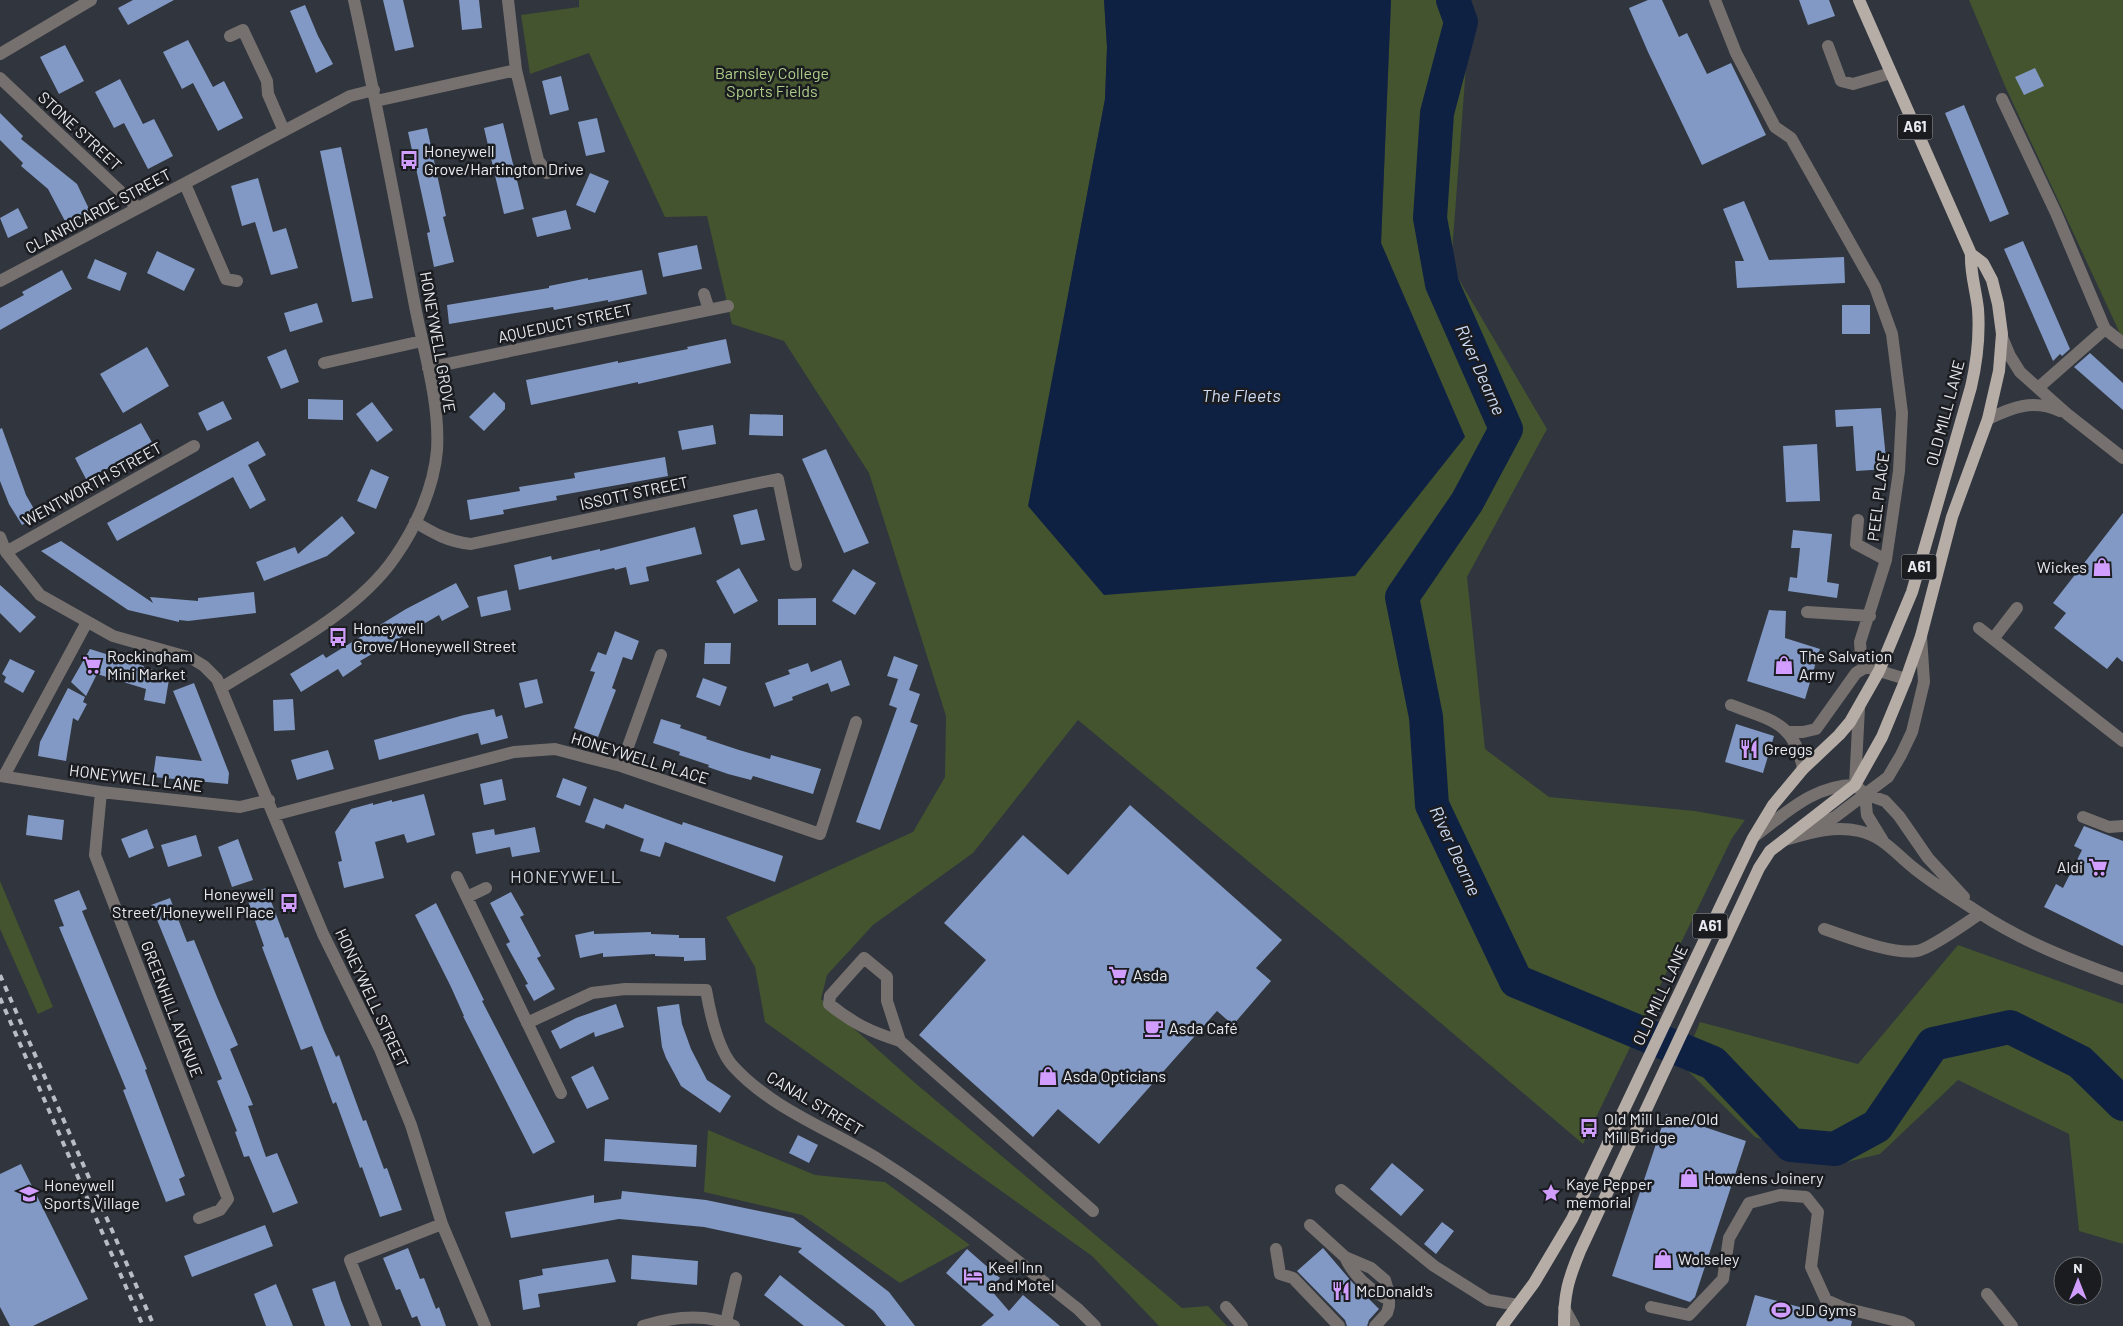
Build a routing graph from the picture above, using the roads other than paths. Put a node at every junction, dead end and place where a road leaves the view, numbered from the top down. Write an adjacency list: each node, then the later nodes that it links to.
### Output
1 (91, 0): 8 (street)
2 (354, 0): 12 (street, HONEYWELL GROVE)
3 (508, 0): 9 (street)
4 (1714, 0): 39 (street, PEEL PLACE)
5 (1859, 0): 10 (main road, A61)
6 (230, 36): 14 (street)
7 (1828, 46): 10 (street)
8 (0, 54)
9 (516, 70): 12 (street, CLANRICARDE STREET); 15 (street)
10 (1891, 73): 18 (main road, A61)
11 (0, 78): 17 (street, STONE STREET)
12 (375, 96): 14 (street, CLANRICARDE STREET); 26 (street, HONEYWELL GROVE)
13 (2002, 99): 24 (street)
14 (284, 131): 16 (street, CLANRICARDE STREET)
15 (547, 173)
16 (185, 184): 17 (street, CLANRICARDE STREET); 20 (street, CLANRICARDE STREET)
17 (138, 208): 19 (street, CLANRICARDE STREET)
18 (1971, 254): 25 (main road, A61); 50 (main road, OLD MILL LANE / A61)
19 (0, 281)
20 (237, 281)
21 (704, 294): 23 (street)
22 (728, 306): 23 (street, AQUEDUCT STREET)
23 (709, 310): 29 (street, AQUEDUCT STREET)
24 (2105, 329): 27 (street); 30 (street)
25 (2002, 337): 30 (street); 32 (main road, A61)
26 (422, 342): 28 (street); 29 (street, HONEYWELL GROVE)
27 (2123, 343)
28 (324, 363)
29 (428, 368): 36 (street, HONEYWELL GROVE)
30 (2038, 388): 31 (street)
31 (2067, 414): 32 (street); 34 (street)
32 (1988, 419): 46 (main road, A61)
33 (194, 446): 38 (street, WENTWORTH STREET)
34 (2123, 458)
35 (1858, 520): 39 (street)
36 (415, 522): 40 (street, ISSOTT STREET); 52 (street, HONEYWELL GROVE)
37 (0, 537): 38 (street, HONEYWELL STREET)
38 (6, 552): 44 (street, HONEYWELL STREET)
39 (1886, 560): 43 (street, PEEL PLACE)
40 (796, 565)
41 (2017, 608): 47 (street)
42 (1807, 612): 43 (street)
43 (1870, 616): 49 (street, PEEL PLACE)
44 (87, 622): 52 (street, HONEYWELL STREET); 60 (street)
45 (1979, 628): 47 (street)
46 (1921, 636): 51 (main road, A61); 63 (street)
47 (1993, 639): 57 (street)
48 (661, 655): 58 (street)
49 (1866, 667): 50 (street); 56 (street)
50 (1879, 671): 51 (street); 54 (main road, OLD MILL LANE / A61)
51 (1906, 679): 61 (main road, A61)
52 (221, 688): 64 (street, HONEYWELL STREET)
53 (1731, 705): 56 (street)
54 (1859, 708): 59 (main road, OLD MILL LANE / A61); 61 (street)
55 (856, 722): 58 (street, HONEYWELL PLACE)
56 (1788, 732): 59 (street)
57 (2123, 741)
58 (621, 766): 65 (street, HONEYWELL PLACE)
59 (1803, 769): 68 (main road, OLD MILL LANE / A61)
60 (2, 776): 62 (street, HONEYWELL LANE)
61 (1855, 785): 63 (street); 68 (street); 69 (main road, A61)
62 (101, 792): 64 (street, HONEYWELL LANE); 82 (street, GREENHILL AVENUE)
63 (1865, 794): 69 (street); 70 (street); 74 (street)
64 (269, 800): 65 (street, HONEYWELL STREET)
65 (274, 815): 83 (street, HONEYWELL STREET)
66 (2083, 817): 67 (street)
67 (2123, 826)
68 (1753, 838): 88 (main road, OLD MILL LANE / A61)
69 (1785, 840): 70 (street); 91 (main road, A61)
70 (1883, 841): 74 (street)
71 (457, 877): 73 (street)
72 (486, 888): 73 (street)
73 (467, 897): 77 (street)
74 (1980, 914): 75 (street); 76 (street)
75 (1824, 929)
76 (2123, 979)
77 (527, 1023): 79 (street); 96 (street, CANAL STREET)
78 (900, 1041): 78 (street); 81 (street)
79 (561, 1093)
80 (1341, 1190): 88 (street)
81 (1093, 1210)
82 (200, 1218)
83 (442, 1224): 93 (street); 94 (street, HONEYWELL STREET)
84 (1310, 1226): 99 (street)
85 (1276, 1249): 98 (street)
86 (736, 1278): 92 (street)
87 (1987, 1294): 104 (street)
88 (1518, 1305): 100 (main road, OLD MILL LANE / A61)
89 (1226, 1307): 97 (street)
90 (1651, 1307): 103 (street)
91 (1564, 1308): 101 (main road, A61); 102 (street)
92 (730, 1324): 95 (street)
93 (376, 1326)
94 (485, 1326)
95 (643, 1326)
96 (1095, 1326)
97 (1242, 1326)
98 (1339, 1326)
99 (1375, 1326)
100 (1502, 1326)
101 (1564, 1326)
102 (1574, 1326)
103 (1909, 1326)
104 (2012, 1326)

